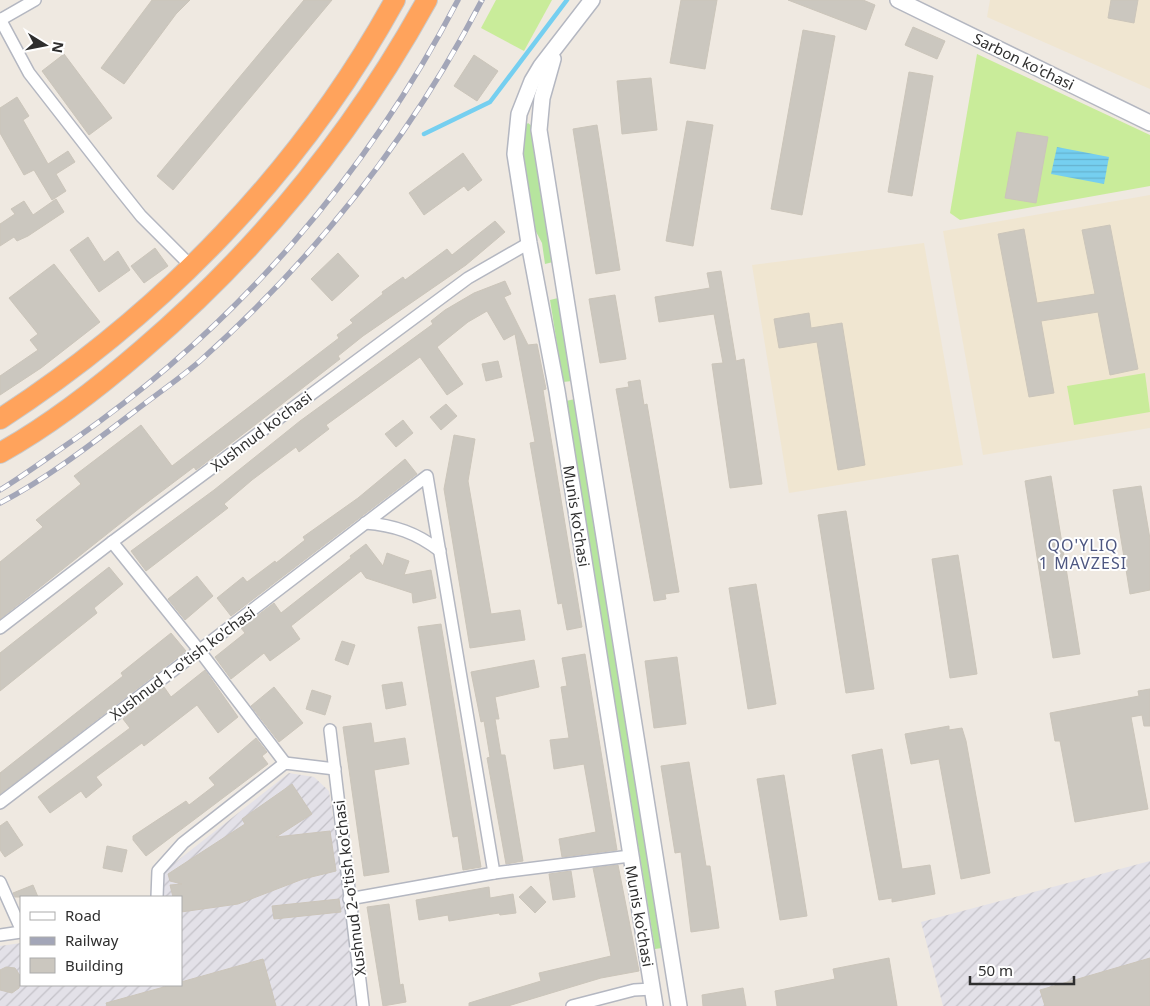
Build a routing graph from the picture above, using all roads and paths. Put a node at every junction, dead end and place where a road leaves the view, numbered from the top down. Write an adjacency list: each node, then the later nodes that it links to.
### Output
1 (35, 0): 6 (street)
2 (395, 0): 10 (highway)
3 (427, 0): 16 (highway)
4 (592, 0): 7 (street, Munis ko'chasi)
5 (898, 0): 8 (street, Sarbon ko'chasi)
6 (0, 20): 10 (street)
7 (562, 37): 9 (street, Munis ko'chasi); 11 (street, Munis ko'chasi)
8 (1150, 123)
9 (529, 243): 12 (street, Munis ko'chasi); 18 (street, Xushnud ko'chasi)
10 (191, 266): 15 (highway)
11 (561, 275): 12 (street); 13 (street, Munis ko'chasi)
12 (536, 280): 14 (street, Munis ko'chasi)
13 (580, 386): 14 (street); 34 (street, Munis ko'chasi)
14 (558, 391): 26 (street, Munis ko'chasi)
15 (0, 419)
16 (0, 453)
17 (365, 523): 19 (street); 19 (street, Xushnud 1-o'tish ko'chasi); 21 (street, Xushnud 1-o'tish ko'chasi)
18 (112, 542): 20 (street, Xushnud ko'chasi); 21 (street)
19 (440, 551): 27 (street, Xushnud 1-o'tish ko'chasi)
20 (0, 628)
21 (198, 650): 23 (street); 25 (street, Xushnud 1-o'tish ko'chasi)
22 (330, 730): 24 (street, Xushnud 2-o'tish ko'chasi)
23 (285, 763): 24 (street); 29 (street)
24 (335, 769): 30 (street, Xushnud 2-o'tish ko'chasi)
25 (0, 803)
26 (630, 856): 27 (street); 35 (street, Munis ko'chasi)
27 (494, 874): 30 (street)
28 (0, 882): 31 (street)
29 (157, 896)
30 (349, 899): 36 (street, Xushnud 2-o'tish ko'chasi)
31 (20, 929)
32 (20, 931): 33 (street)
33 (0, 935)
34 (675, 985): 35 (street); 39 (street, Munis ko'chasi)
35 (652, 989): 37 (street); 38 (street, Munis ko'chasi)
36 (363, 1006)
37 (572, 1006)
38 (655, 1006)
39 (678, 1006)

